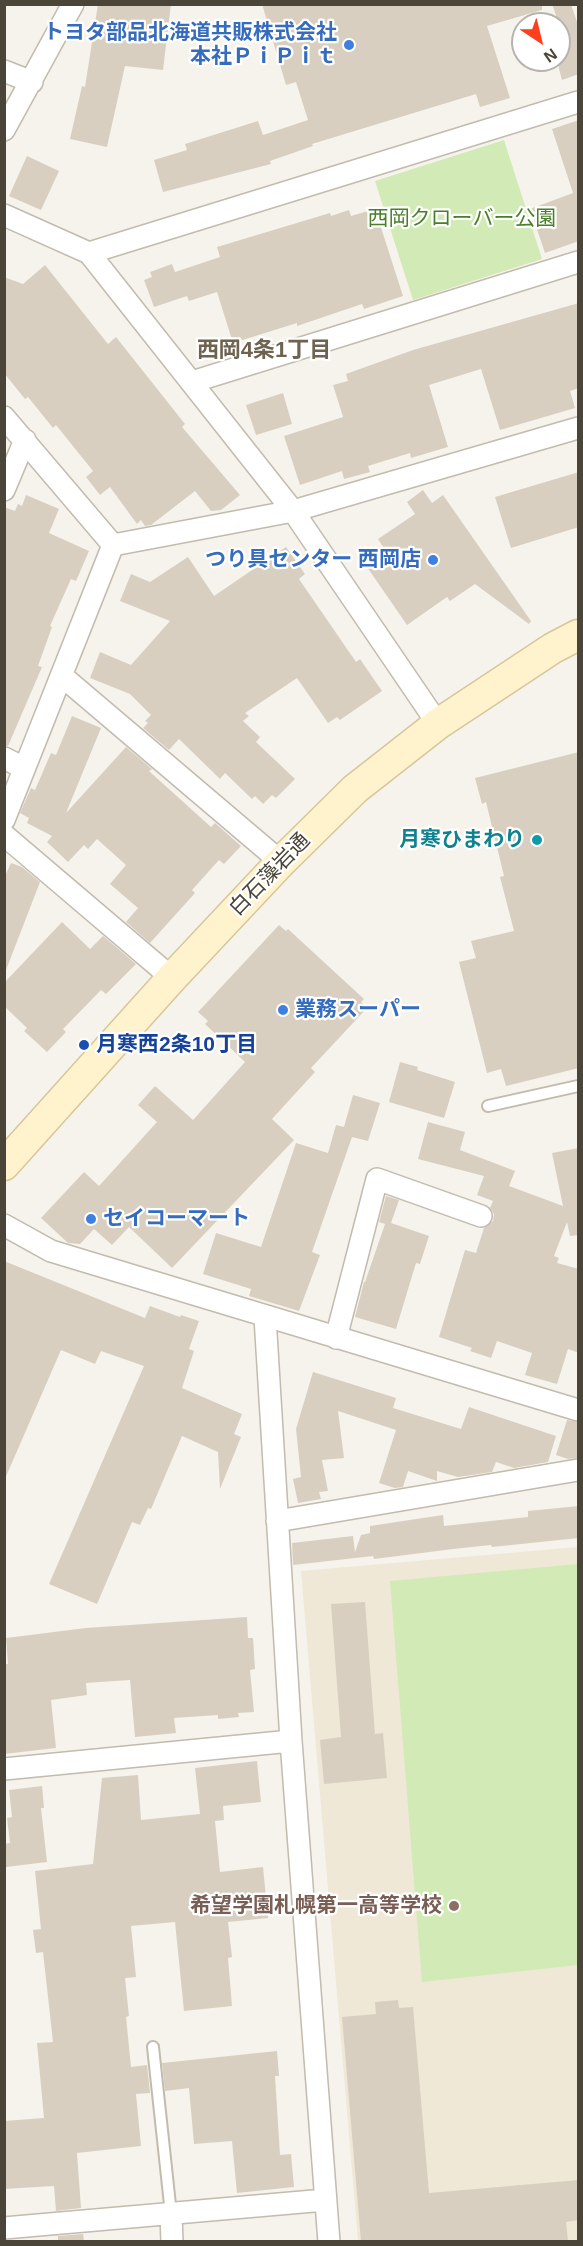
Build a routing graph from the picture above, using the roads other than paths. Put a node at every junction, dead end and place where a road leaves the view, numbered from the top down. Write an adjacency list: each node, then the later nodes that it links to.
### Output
1 (73, 4): 3 (street)
2 (4, 71): 3 (street)
3 (32, 82): 5 (street)
4 (579, 102): 7 (street)
5 (4, 130)
6 (4, 215): 7 (street)
7 (89, 253): 9 (street)
8 (579, 262): 9 (street)
9 (192, 382): 14 (street)
10 (4, 417): 12 (street)
11 (579, 428): 14 (street)
12 (25, 440): 13 (street); 15 (street)
13 (4, 490)
14 (293, 512): 15 (street); 18 (street)
15 (113, 545): 17 (street)
16 (579, 635): 18 (main road, 白石藻岩通)
17 (62, 676): 20 (street); 23 (street)
18 (438, 724): 23 (main road, 白石藻岩通)
19 (4, 758): 20 (street)
20 (24, 768): 21 (street)
21 (4, 820)
22 (4, 835): 24 (street)
23 (281, 862): 24 (main road, 白石藻岩通)
24 (172, 978): 27 (main road, 白石藻岩通)
25 (579, 1086): 26 (lane)
26 (488, 1106)
27 (4, 1165)
28 (481, 1216): 31 (street)
29 (4, 1225): 30 (street)
30 (265, 1317): 31 (street); 34 (street)
31 (336, 1338): 32 (street)
32 (579, 1410)
33 (579, 1470): 34 (street)
34 (277, 1521): 35 (street)
35 (291, 1741): 36 (street); 38 (street)
36 (4, 1768)
37 (153, 2047): 39 (lane)
38 (326, 2200): 39 (street); 42 (street)
39 (171, 2214): 40 (street); 41 (street)
40 (4, 2228)
41 (172, 2241)
42 (329, 2241)

